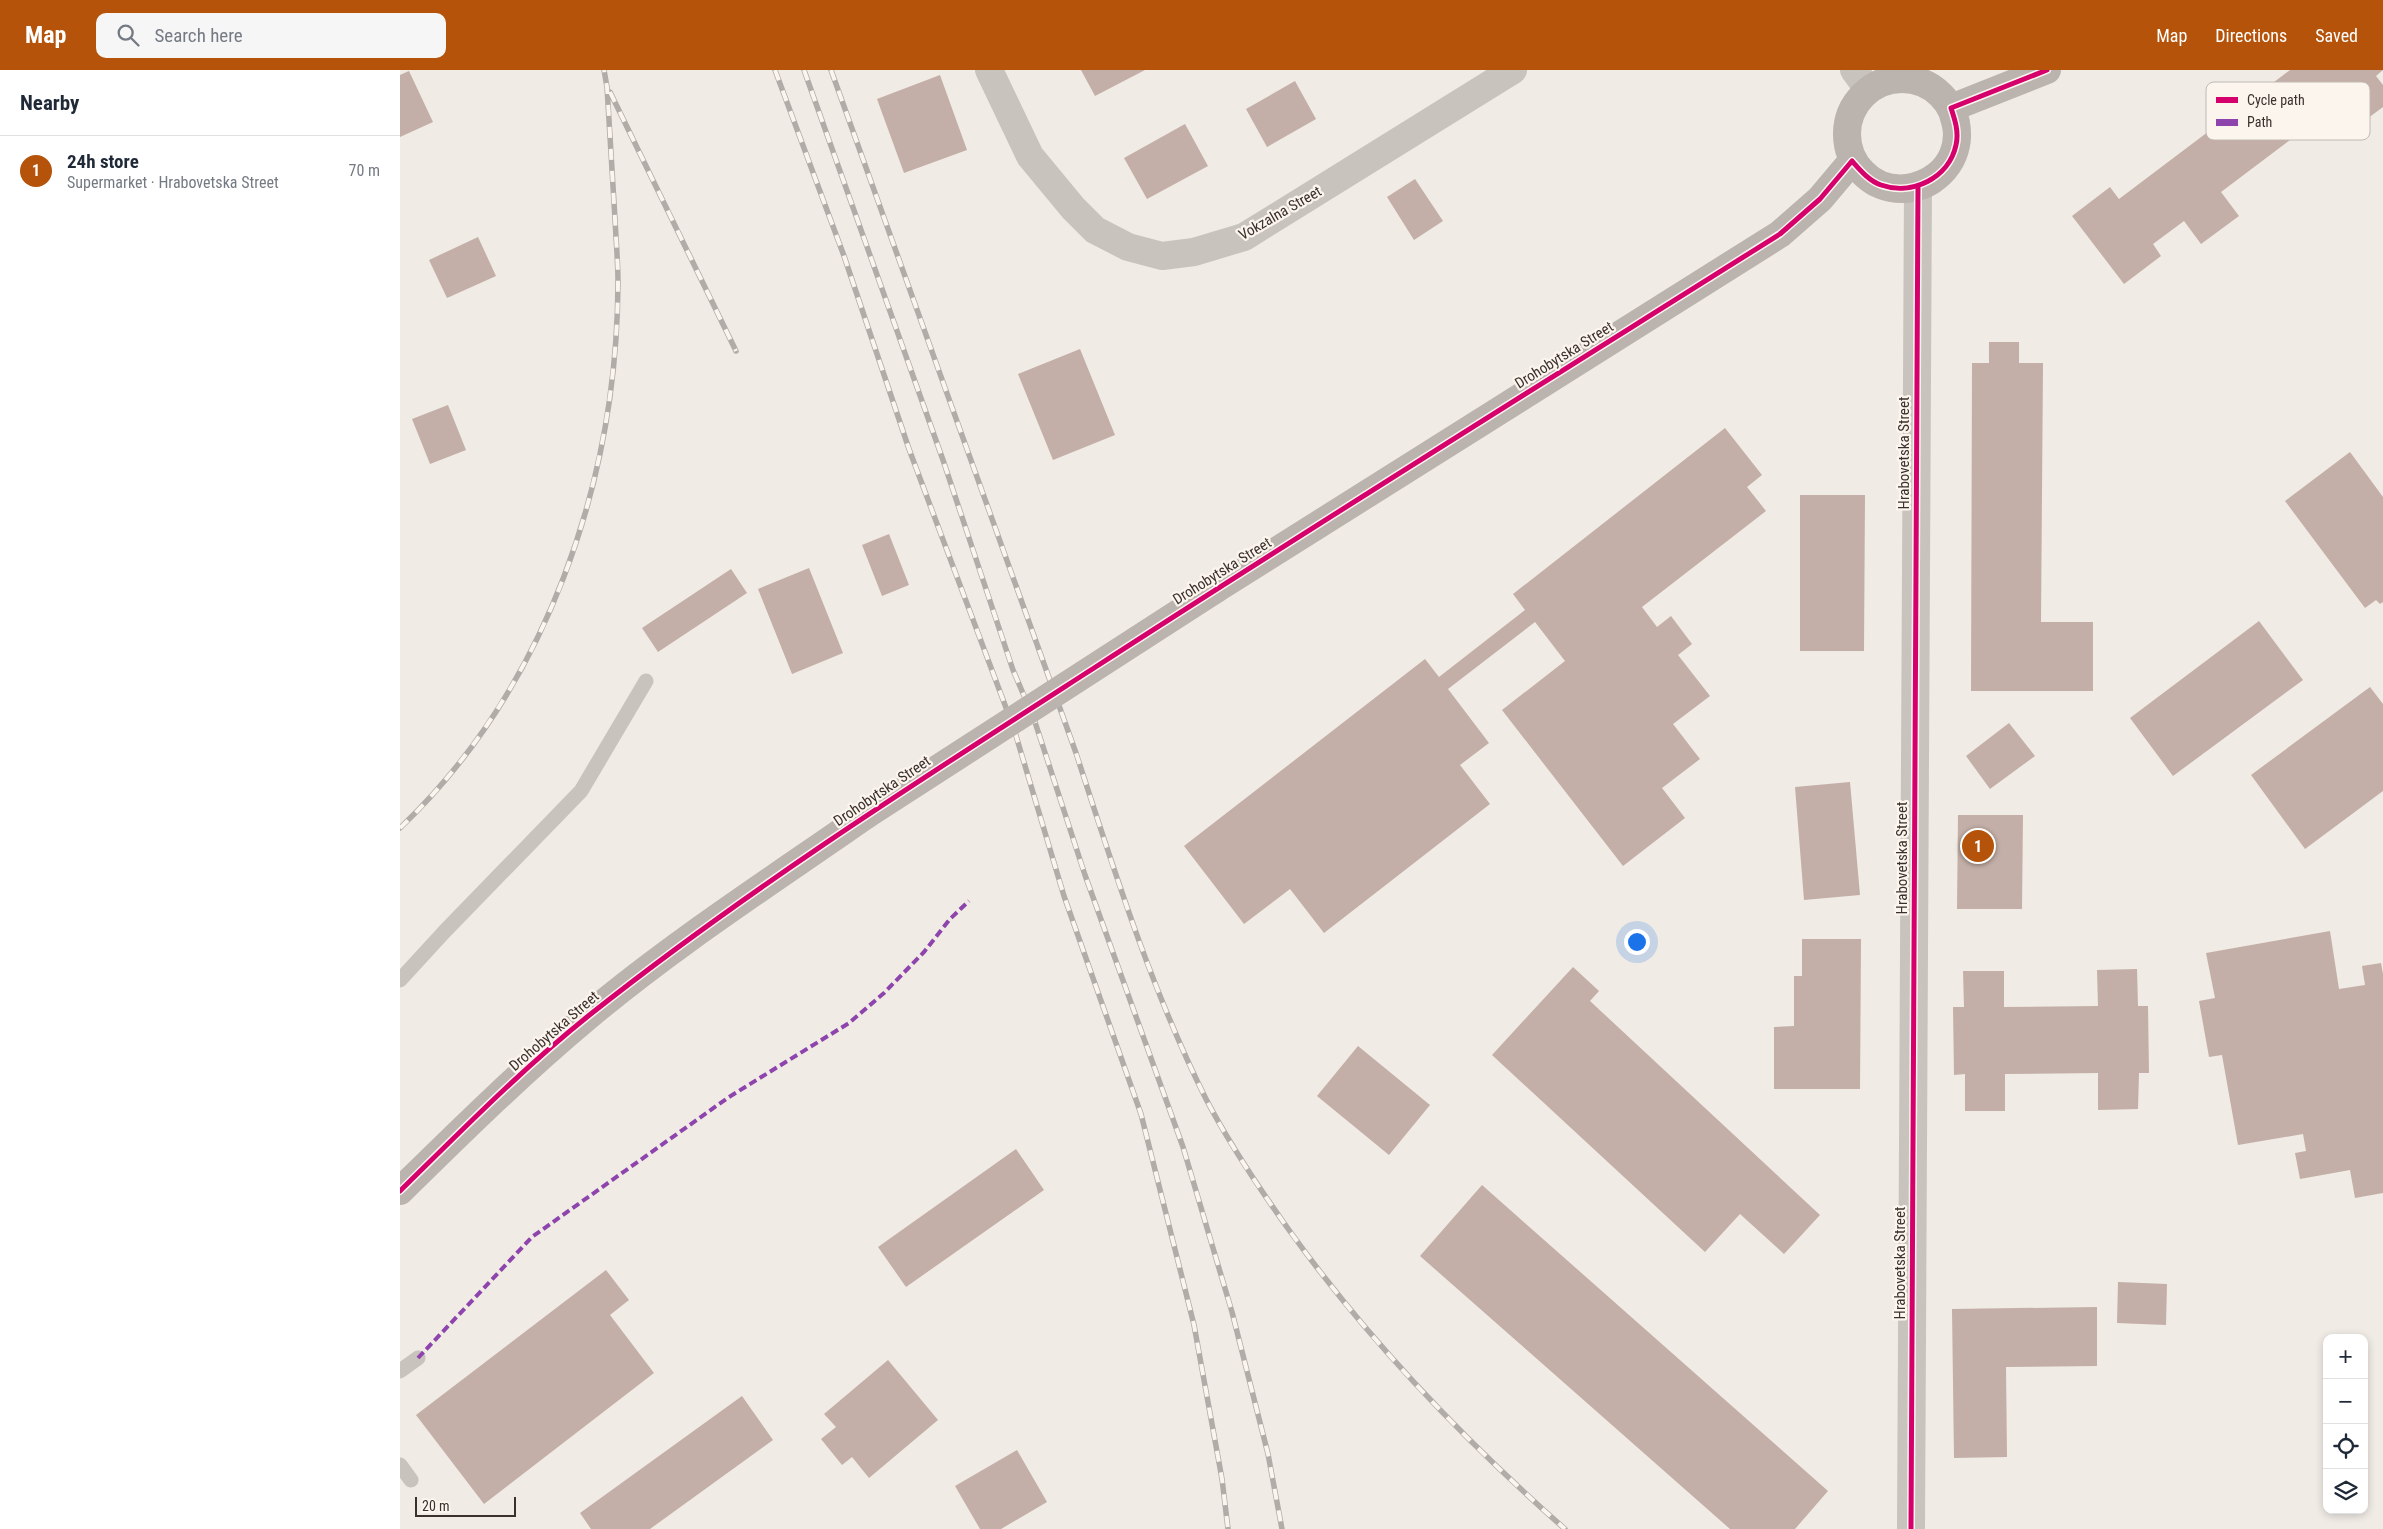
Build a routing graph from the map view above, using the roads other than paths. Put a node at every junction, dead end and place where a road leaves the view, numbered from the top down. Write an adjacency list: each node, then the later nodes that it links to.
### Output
1 (989, 70): 2 (street, Vokzalna Street)
2 (1513, 70)
3 (2047, 70): 5 (main road)
4 (1861, 80): 5 (main road); 6 (main road)
5 (1951, 108): 7 (main road)
6 (1852, 161): 7 (main road); 10 (main road, Drohobytska Street, bridge)
7 (1918, 186): 15 (street, Hrabovetska Street)
8 (646, 681): 9 (lane)
9 (400, 980)
10 (400, 1191)
11 (418, 1358): 12 (lane)
12 (400, 1371)
13 (400, 1465): 14 (lane)
14 (411, 1480)
15 (1912, 1529)

